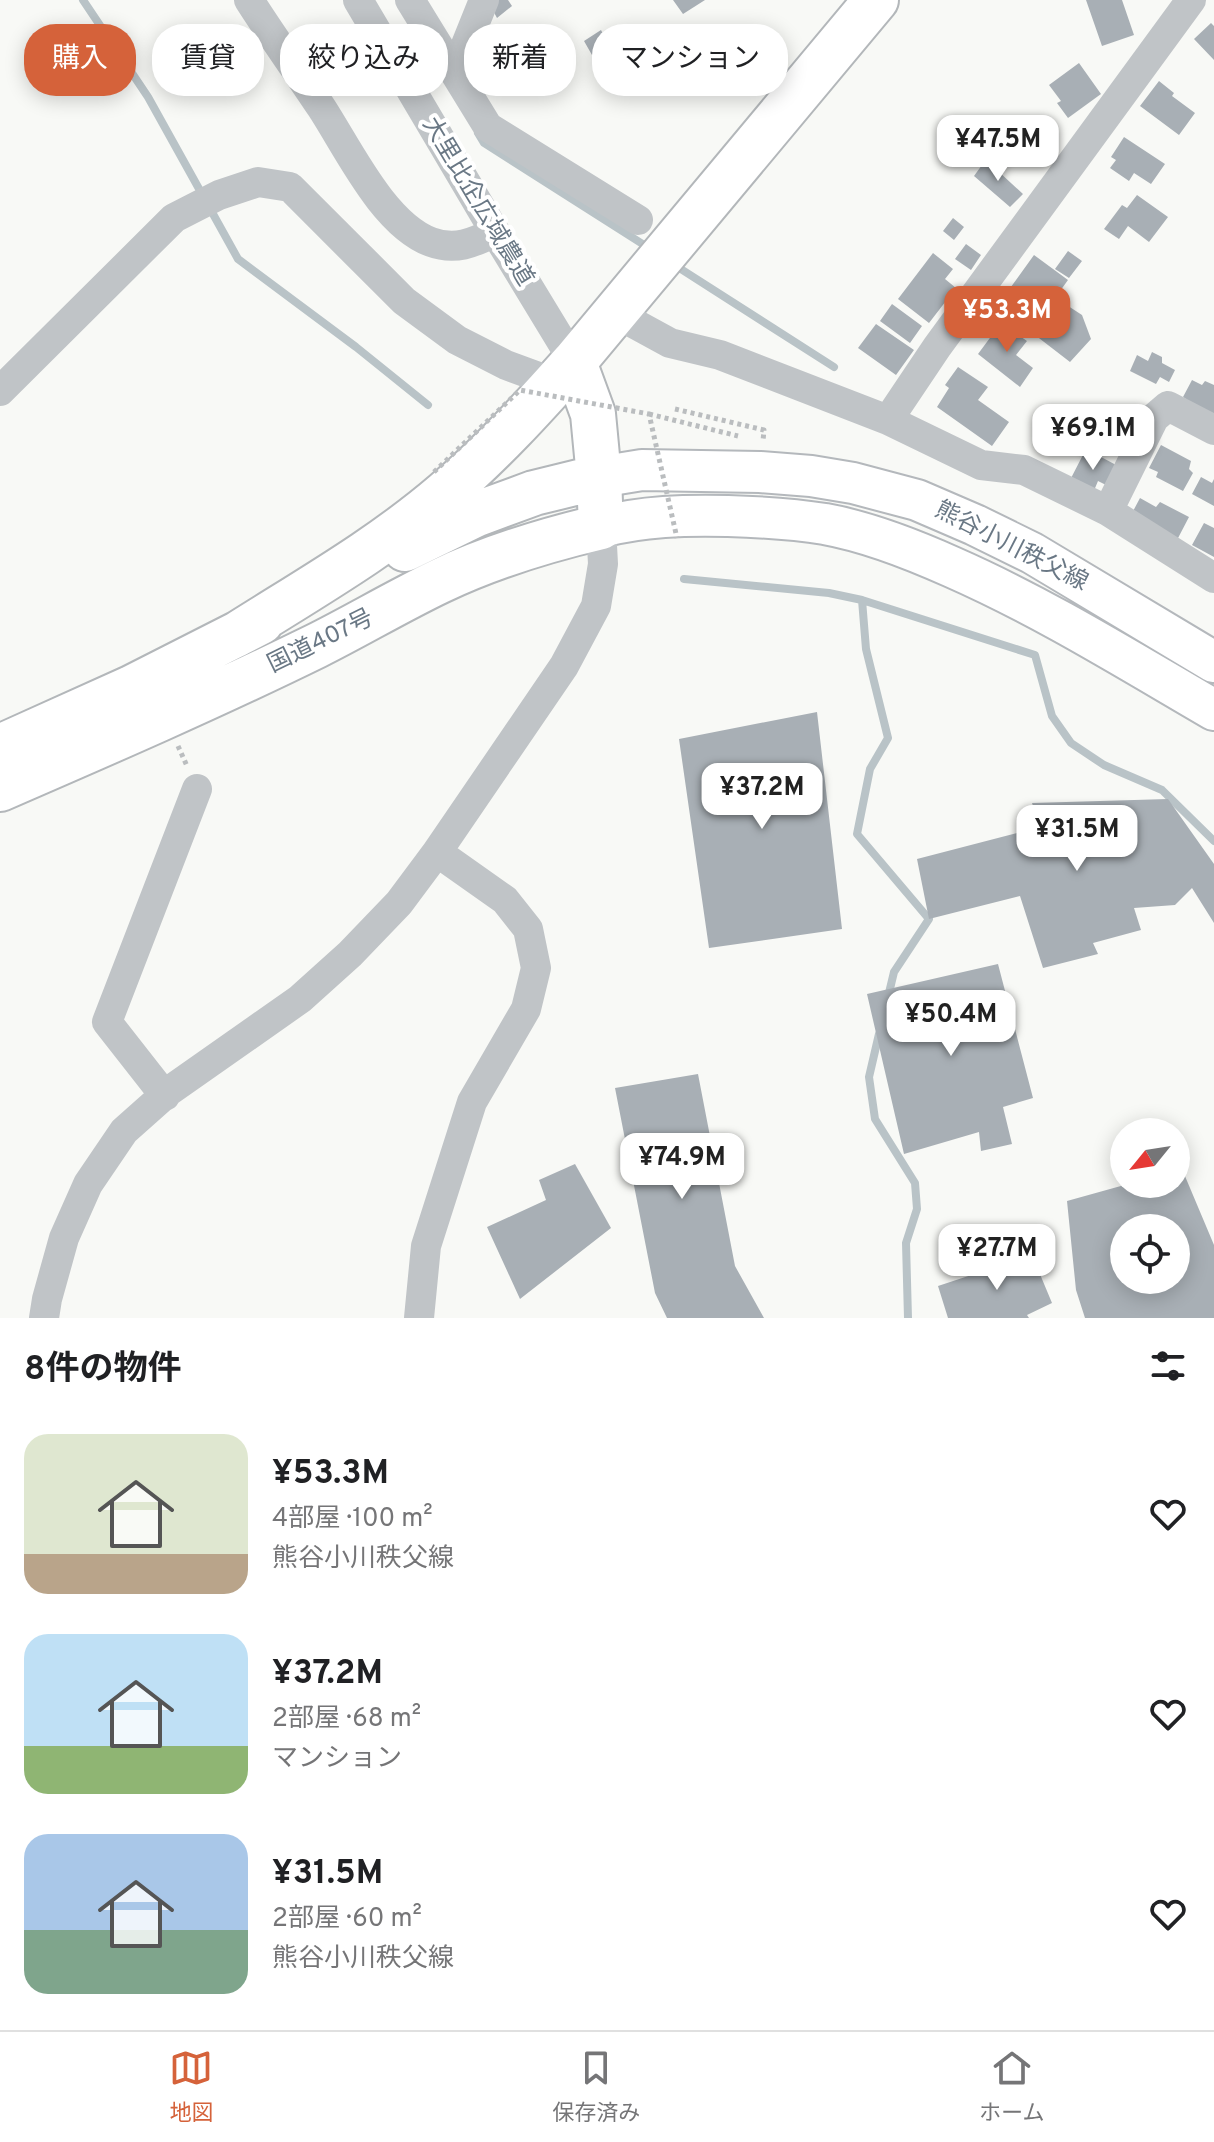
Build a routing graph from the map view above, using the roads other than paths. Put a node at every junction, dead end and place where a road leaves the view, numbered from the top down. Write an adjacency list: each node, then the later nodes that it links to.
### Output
1 (249, 0): 8 (street)
2 (358, 0): 8 (street, 大里比企広域農道)
3 (410, 0): 7 (street)
4 (484, 0): 7 (street)
5 (876, 0): 9 (highway, 国道407号)
6 (1191, 0): 13 (street)
7 (455, 72): 9 (street)
8 (495, 232): 11 (street, 大里比企広域農道)
9 (654, 245): 10 (highway, 国道407号)
10 (615, 313): 11 (highway, 国道407号); 13 (street)
11 (565, 373): 12 (street); 15 (highway); 19 (highway, 国道407号)
12 (0, 391)
13 (888, 420): 16 (street)
14 (1214, 430): 16 (street)
15 (599, 477): 17 (highway); 19 (highway, 国道407号); 20 (main road, 熊谷小川秩父線)
16 (1108, 511): 18 (street)
17 (601, 527): 21 (main road, 熊谷小川秩父線); 23 (highway, 国道407号); 25 (street)
18 (1214, 578)
19 (236, 635): 22 (highway, 国道407号)
20 (1214, 662)
21 (1214, 710)
22 (0, 747)
23 (0, 789)
24 (197, 789): 26 (street)
25 (437, 852): 26 (street); 28 (street)
26 (165, 1096): 27 (street)
27 (44, 1318)
28 (419, 1318)

